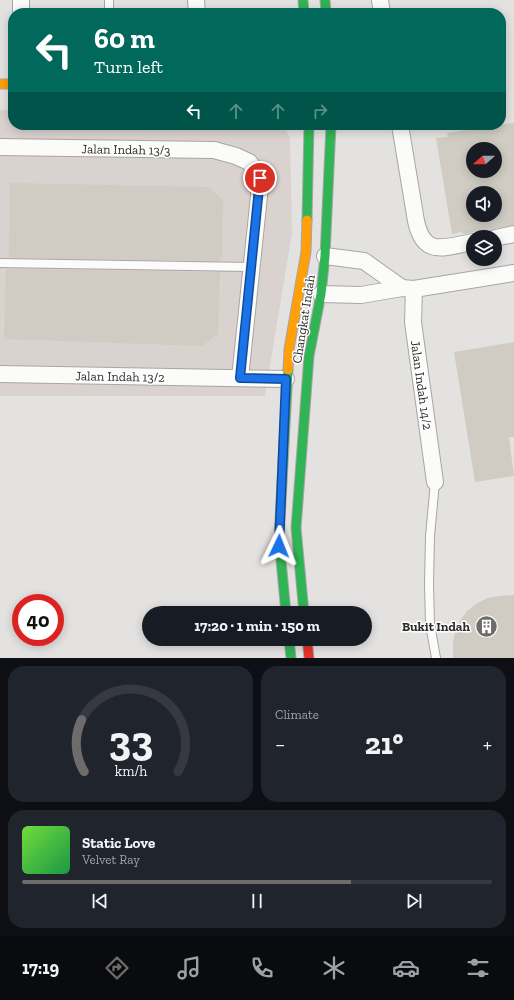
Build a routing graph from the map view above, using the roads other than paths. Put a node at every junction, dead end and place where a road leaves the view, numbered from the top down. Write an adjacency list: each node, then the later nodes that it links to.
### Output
1 (309, 130): 16 (street, Changkat Indah)
2 (331, 130): 8 (street, Changkat Indah)
3 (401, 130): 7 (street)
4 (0, 147): 10 (street, Jalan Indah 13/3)
5 (514, 234): 6 (street)
6 (502, 237)
7 (466, 243)
8 (325, 256): 12 (street); 13 (street, Changkat Indah)
9 (0, 263): 10 (lane)
10 (251, 267): 15 (street)
11 (514, 273): 12 (street)
12 (408, 288): 13 (street); 17 (street, Jalan Indah 14/2)
13 (321, 294): 19 (street, Changkat Indah)
14 (0, 374): 15 (street, Jalan Indah 13/2)
15 (240, 378): 16 (street, Jalan Indah 13/2)
16 (286, 379): 18 (street, Changkat Indah)
17 (435, 482): 24 (lane)
18 (285, 606)
19 (303, 606)
20 (290, 646): 22 (street)
21 (308, 646): 23 (street)
22 (291, 658)
23 (309, 658)
24 (436, 658)

